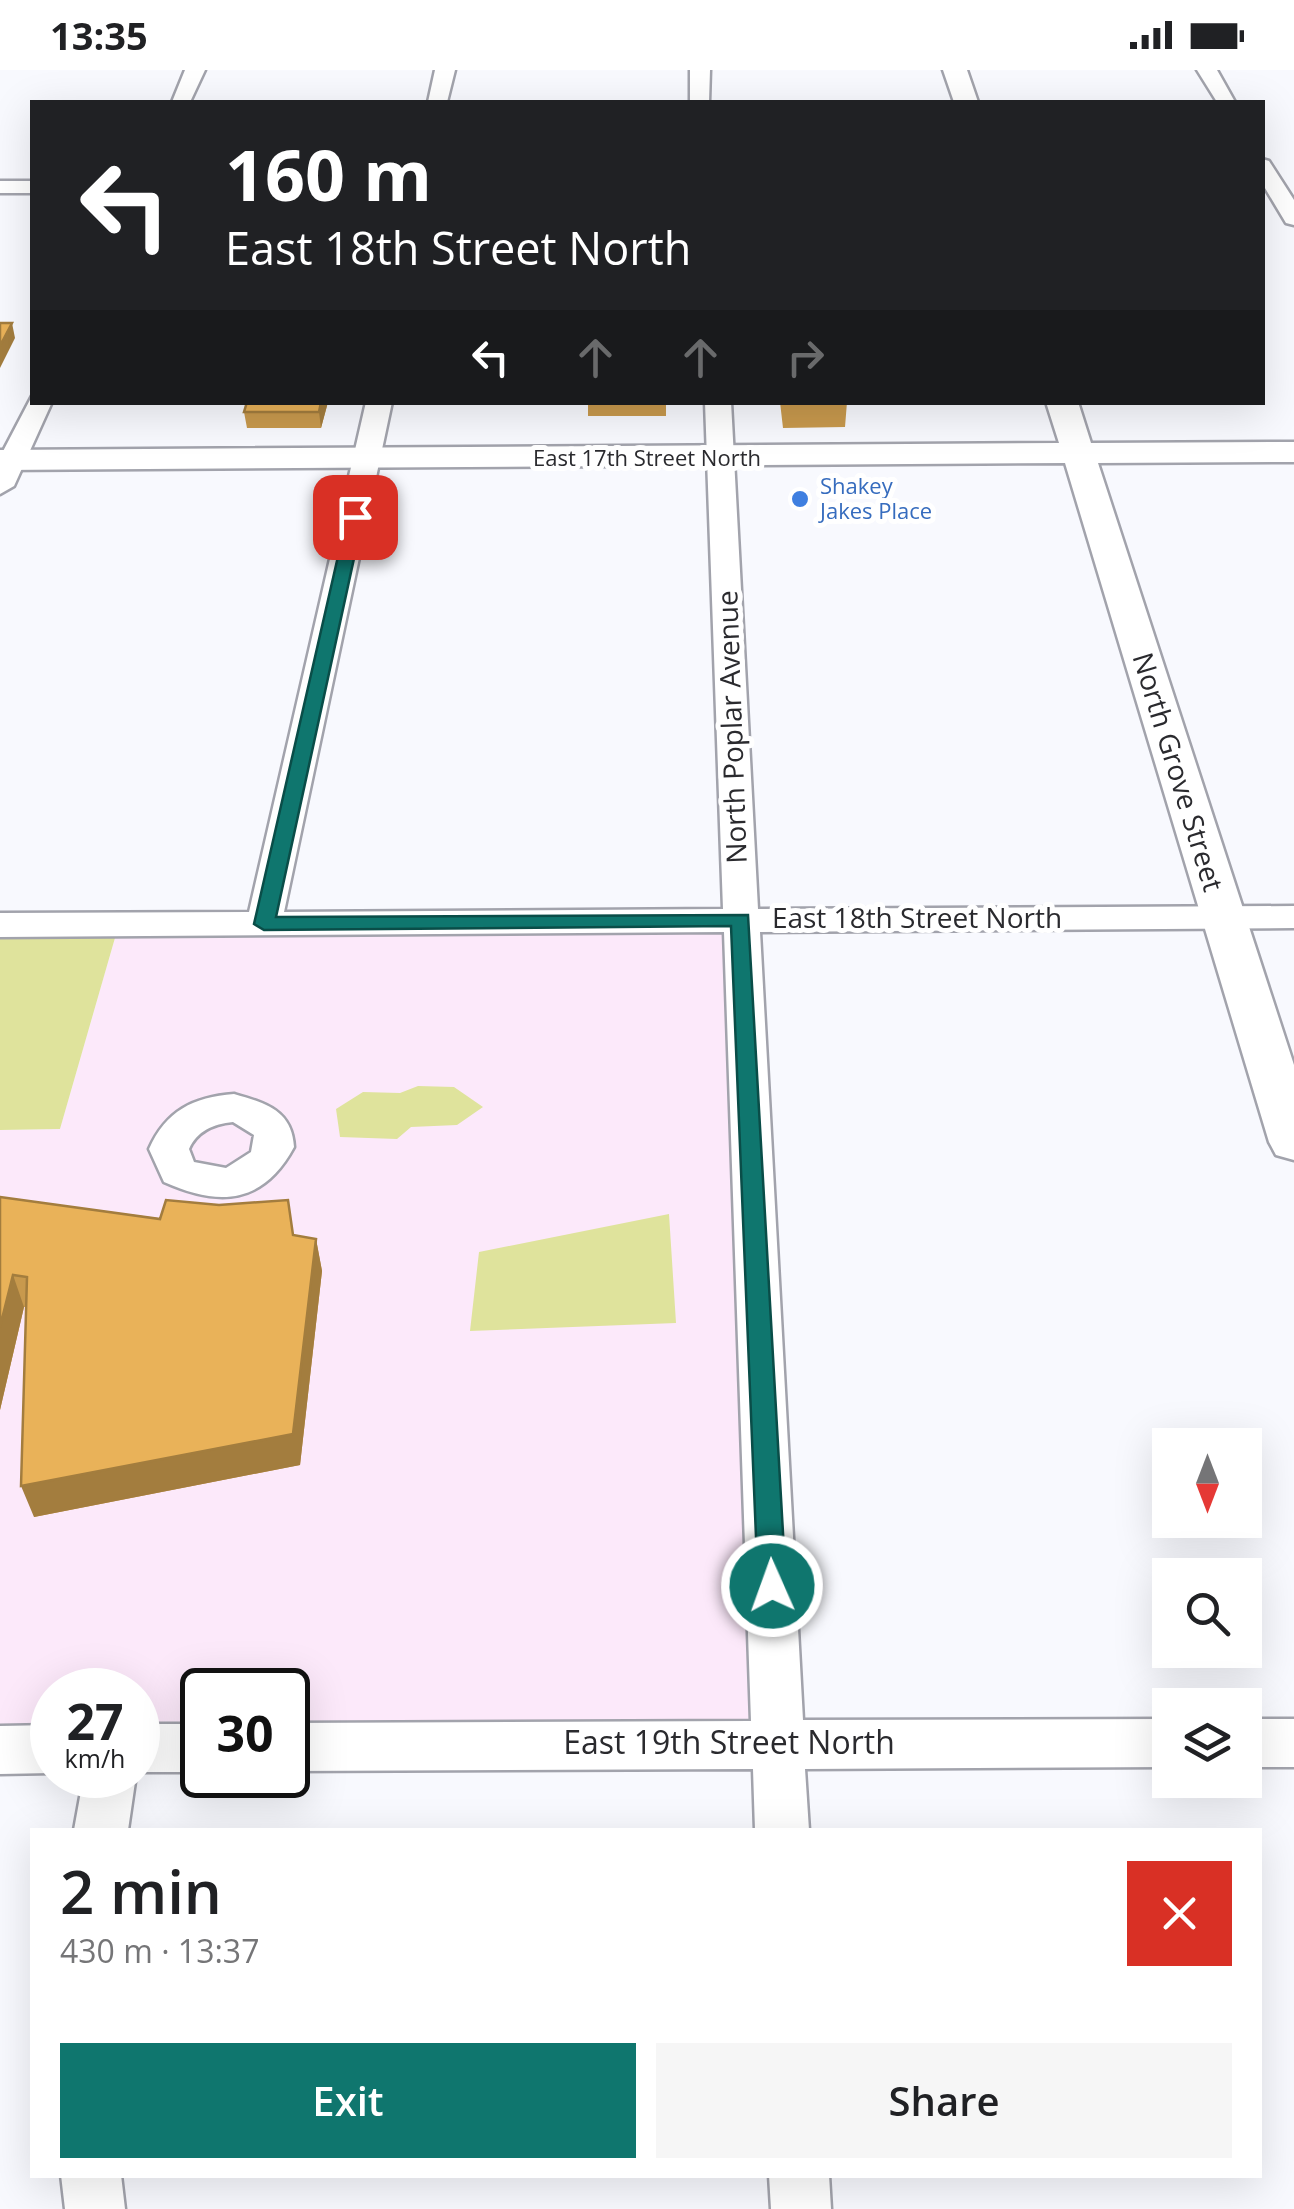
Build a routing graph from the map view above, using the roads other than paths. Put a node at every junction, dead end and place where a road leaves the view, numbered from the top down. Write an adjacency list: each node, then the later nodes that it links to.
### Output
1 (195, 70): 6 (street)
2 (445, 70): 7 (street)
3 (700, 70): 8 (street)
4 (955, 70): 9 (street)
5 (1206, 70): 10 (street)
6 (181, 100)
7 (438, 100)
8 (700, 100)
9 (965, 100)
10 (1225, 100)
11 (1273, 179): 14 (street)
12 (0, 187): 13 (street)
13 (30, 187)
14 (1294, 218)
15 (37, 405): 23 (street)
16 (377, 405): 22 (street)
17 (718, 405): 21 (street, North Poplar Avenue)
18 (1063, 405): 19 (street, North Grove Street)
19 (1078, 452): 20 (street, East 17th Street North); 21 (street, East 17th Street North); 25 (street, North Grove Street)
20 (1294, 452)
21 (721, 458): 22 (street, East 17th Street North); 26 (street, North Poplar Avenue)
22 (367, 459): 23 (street, East 17th Street North); 27 (street)
23 (4, 469)
24 (1294, 916): 25 (street, East 18th Street North)
25 (1223, 917): 26 (street, East 18th Street North); 29 (street, North Grove Street)
26 (741, 919): 27 (street, East 18th Street North); 30 (street, North Poplar Avenue)
27 (264, 924): 28 (street, East 18th Street North)
28 (0, 925)
29 (1294, 1142)
30 (778, 1742): 31 (street, East 19th Street North); 34 (street, East 19th Street North); 39 (street, North Poplar Avenue)
31 (1152, 1743)
32 (1262, 1743): 33 (street)
33 (1294, 1743)
34 (310, 1747)
35 (30, 1749): 36 (street)
36 (0, 1750)
37 (106, 1798): 38 (street)
38 (100, 1828)
39 (782, 1828)
40 (91, 2178): 42 (street)
41 (799, 2178): 43 (street)
42 (94, 2209)
43 (800, 2209)

